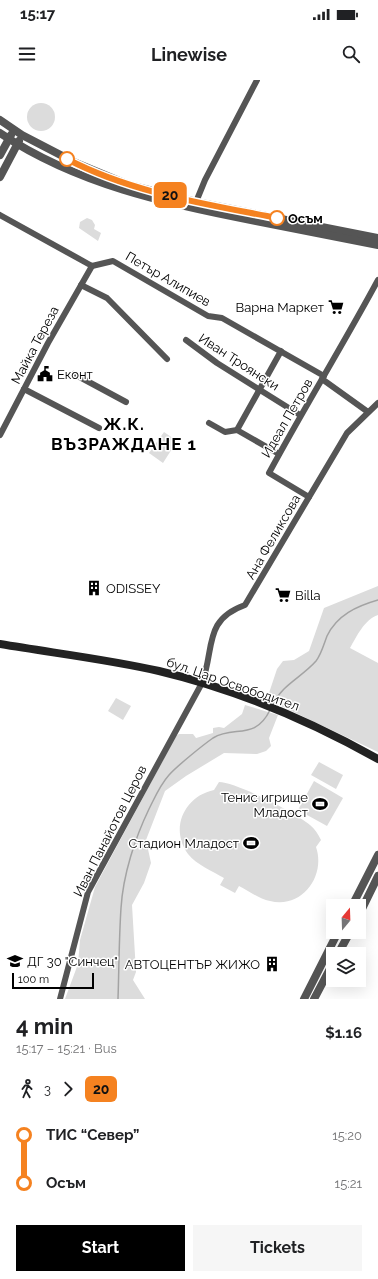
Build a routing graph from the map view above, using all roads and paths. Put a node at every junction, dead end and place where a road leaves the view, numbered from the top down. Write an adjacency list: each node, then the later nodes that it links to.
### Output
1 (257, 80): 10 (street)
2 (0, 120): 3 (street)
3 (14, 129): 5 (street); 6 (street)
4 (0, 133): 6 (street)
5 (22, 135): 7 (street); 10 (street)
6 (9, 139): 7 (street); 8 (street)
7 (17, 144): 9 (street); 13 (street)
8 (0, 155)
9 (0, 177)
10 (196, 202): 12 (street)
11 (0, 214): 14 (street)
12 (378, 238)
13 (378, 245)
14 (92, 266): 16 (street, Майка Тереза); 18 (street, Петър Алипиев)
15 (378, 280): 21 (street, Идеал Петров)
16 (81, 285): 19 (street); 22 (street, Майка Тереза)
17 (186, 340): 23 (street, Иван Троянски)
18 (281, 351): 21 (street, Петър Алипиев); 23 (street)
19 (167, 359)
20 (74, 374): 24 (street)
21 (323, 378): 26 (street, Петър Алипиев); 27 (street, Идеал Петров)
22 (24, 389): 29 (street); 31 (street, Майка Тереза)
23 (260, 389): 27 (street, Иван Троянски); 30 (street)
24 (126, 402)
25 (378, 403): 26 (street, Ана Феликсова)
26 (368, 412): 33 (street, Ана Феликсова)
27 (300, 415): 32 (street, Идеал Петров)
28 (209, 423): 30 (street)
29 (99, 428)
30 (237, 430): 32 (street)
31 (0, 435)
32 (279, 454): 33 (street, Идеал Петров)
33 (309, 497): 35 (street, Ана Феликсова)
34 (0, 644): 35 (main road, бул. Цар Освободител)
35 (202, 683): 36 (main road, бул. Цар Освободител); 43 (street, Иван Панайотов Церов)
36 (378, 759)
37 (378, 856): 39 (street)
38 (378, 876): 40 (street)
39 (356, 899)
40 (366, 901)
41 (334, 939): 44 (street)
42 (326, 976): 45 (street)
43 (60, 999)
44 (304, 999)
45 (314, 999)

